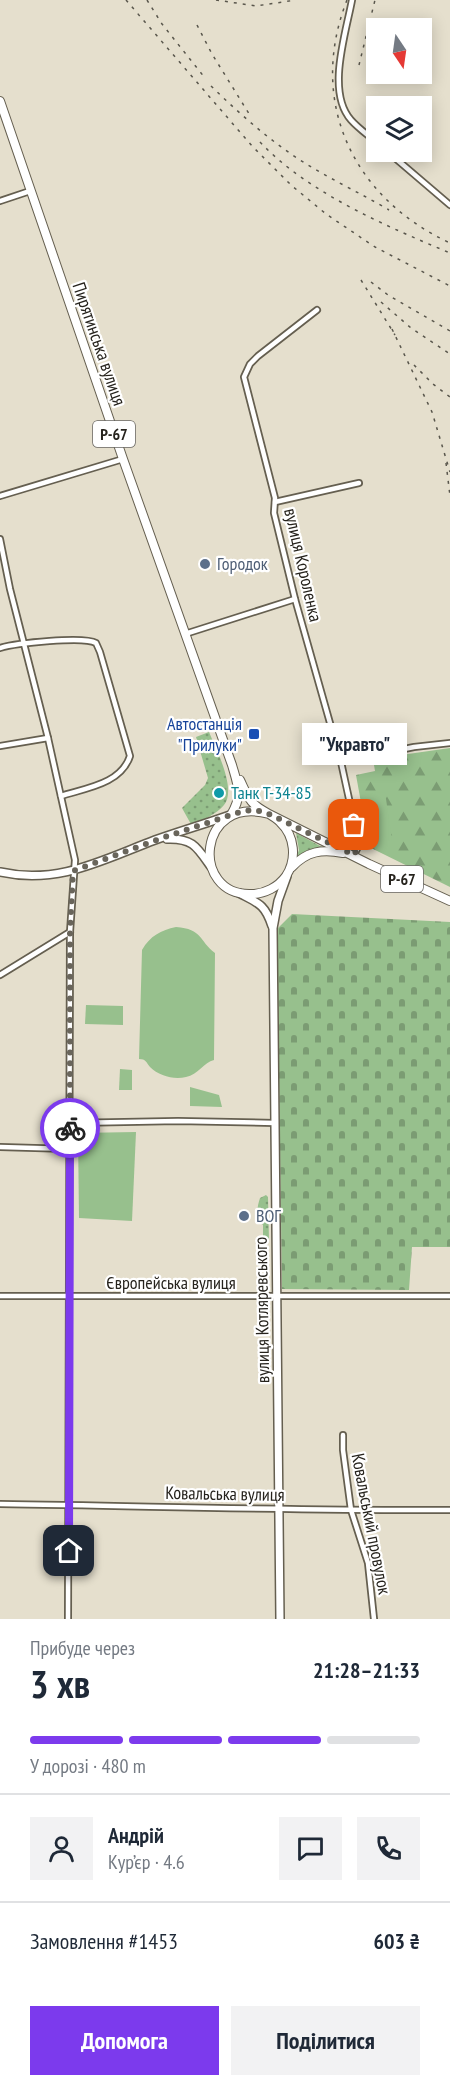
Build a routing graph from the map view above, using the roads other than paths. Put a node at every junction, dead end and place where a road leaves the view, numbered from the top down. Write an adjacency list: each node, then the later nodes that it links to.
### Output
1 (352, 0): 3 (street)
2 (0, 101): 5 (main road, Пирятинська вулиця / Р-67)
3 (366, 133)
4 (400, 162): 7 (street)
5 (30, 191): 6 (street); 9 (main road, Пирятинська вулиця / Р-67)
6 (0, 201)
7 (450, 205)
8 (317, 310): 12 (street, вулиця Короленка)
9 (123, 459): 11 (street); 15 (main road, Пирятинська вулиця / Р-67)
10 (359, 483): 12 (street)
11 (0, 496)
12 (275, 502): 14 (street, вулиця Короленка)
13 (0, 539): 16 (street)
14 (296, 599): 15 (street); 21 (street, вулиця Короленка)
15 (184, 634): 22 (main road, Пирятинська вулиця / Р-67)
16 (24, 644): 17 (street); 18 (street); 23 (street)
17 (0, 648)
18 (48, 738): 20 (street); 23 (street)
19 (450, 743): 21 (street)
20 (0, 746)
21 (341, 762): 27 (street, вулиця Короленка)
22 (232, 765): 24 (main road, Р-67); 25 (main road, Р-67)
23 (61, 796): 29 (street)
24 (269, 814): 25 (main road, Р-67); 27 (main road, Р-67); 30 (main road, Р-67)
25 (231, 815): 26 (main road); 28 (main road, Р-67)
26 (159, 839): 28 (main road); 29 (main road)
27 (354, 855): 30 (main road, Р-67); 33 (main road, Р-67)
28 (211, 867): 32 (main road)
29 (73, 871): 31 (main road); 35 (street)
30 (289, 871): 32 (main road, Р-67); 34 (main road, вулиця Котляревського)
31 (0, 872)
32 (237, 892): 34 (main road)
33 (450, 901)
34 (273, 928): 38 (main road, вулиця Котляревського)
35 (70, 932): 36 (street); 37 (street)
36 (0, 975)
37 (70, 1123): 38 (street); 40 (street)
38 (274, 1124): 42 (main road, вулиця Котляревського)
39 (0, 1147): 40 (street)
40 (70, 1149): 44 (street)
41 (0, 1296): 44 (street, Європейська вулиця)
42 (276, 1296): 43 (street, Європейська вулиця); 44 (street, Європейська вулиця); 48 (main road, вулиця Котляревського)
43 (450, 1296)
44 (69, 1297): 47 (street)
45 (343, 1435): 49 (street, Ковальський провулок)
46 (0, 1504): 47 (street, Ковальська вулиця)
47 (70, 1505): 48 (street, Ковальська вулиця); 51 (street)
48 (280, 1508): 49 (street, Ковальська вулиця); 52 (main road, вулиця Котляревського)
49 (351, 1510): 50 (street, Ковальська вулиця); 53 (street, Ковальський провулок)
50 (450, 1510)
51 (68, 1619)
52 (280, 1619)
53 (374, 1619)

